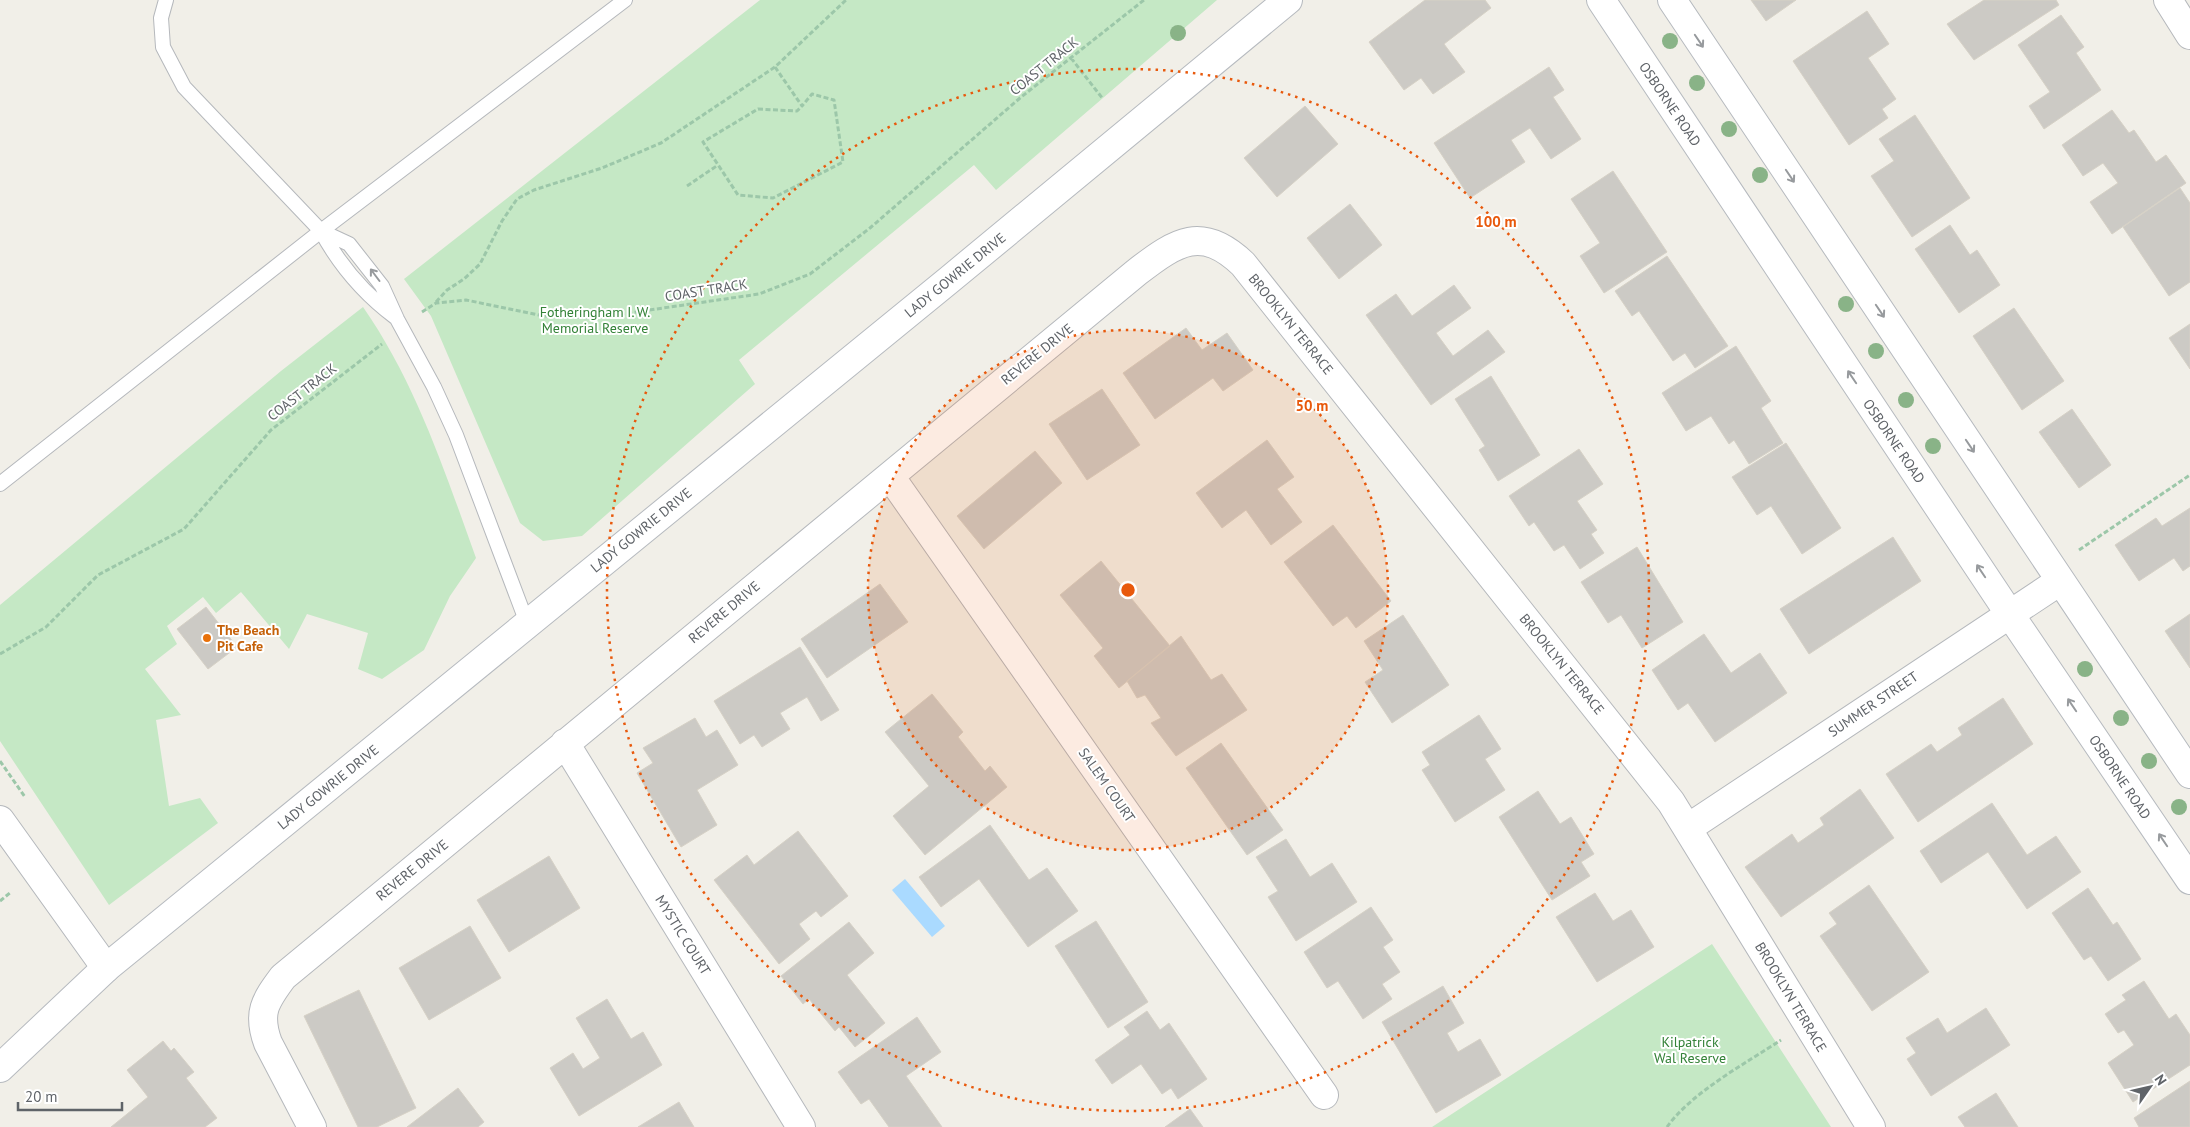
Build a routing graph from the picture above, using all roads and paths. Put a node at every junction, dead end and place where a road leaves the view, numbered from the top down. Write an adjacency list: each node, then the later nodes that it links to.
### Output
1 (166, 0): 16 (lane)
2 (625, 0): 16 (lane)
3 (846, 0): 11 (path)
4 (1144, 0): 10 (path, COAST TRACK)
5 (1288, 0): 25 (street, LADY GOWRIE DRIVE)
6 (1601, 0): 24 (street, OSBORNE ROAD, one-way to 6)
7 (1672, 0): 23 (street, one-way to 23)
8 (2168, 0): 9 (street)
9 (2190, 35)
10 (1072, 58): 12 (path); 18 (path, COAST TRACK)
11 (775, 67): 13 (path); 18 (path)
12 (1103, 99)
13 (802, 106): 14 (path); 14 (path)
14 (718, 165): 15 (path)
15 (687, 186)
16 (321, 231): 19 (lane, one-way to 16); 22 (lane)
17 (1205, 242): 21 (street, REVERE DRIVE); 30 (street, BROOKLYN TERRACE)
18 (436, 303): 19 (path, COAST TRACK)
19 (399, 323): 25 (lane); 26 (path, COAST TRACK)
20 (2190, 475): 23 (path)
21 (890, 476): 27 (street, REVERE DRIVE); 35 (street, SALEM COURT)
22 (0, 484)
23 (2056, 575): 24 (street, SUMMER STREET); 28 (street)
24 (2009, 613): 30 (street, SUMMER STREET); 31 (street, OSBORNE ROAD, one-way to 24)
25 (528, 623): 32 (street, LADY GOWRIE DRIVE)
26 (0, 654)
27 (566, 743): 36 (street, REVERE DRIVE); 37 (street, MYSTIC COURT)
28 (2190, 774)
29 (0, 820): 32 (street)
30 (1688, 828): 33 (street, BROOKLYN TERRACE)
31 (2190, 880)
32 (106, 968): 34 (street, LADY GOWRIE DRIVE)
33 (1807, 1023): 38 (path); 39 (street, BROOKLYN TERRACE)
34 (0, 1068)
35 (1324, 1095)
36 (312, 1127)
37 (801, 1127)
38 (1667, 1127)
39 (1870, 1127)

